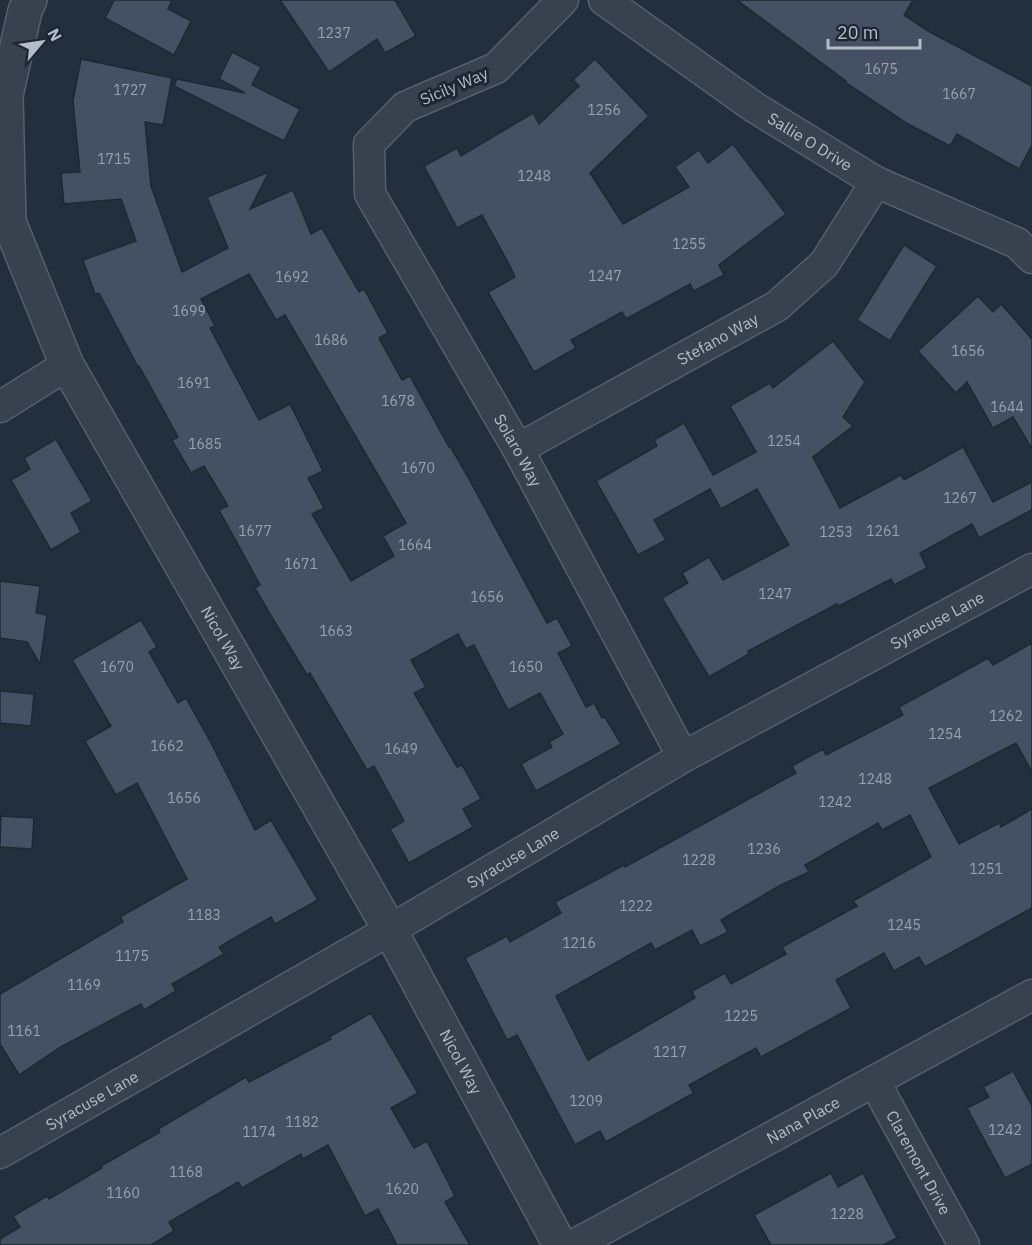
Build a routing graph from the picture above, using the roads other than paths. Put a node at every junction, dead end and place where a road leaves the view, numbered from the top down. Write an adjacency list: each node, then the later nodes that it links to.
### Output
1 (30, 0): 7 (street, Nicol Way)
2 (563, 0): 4 (street, Sicily Way)
3 (604, 0): 5 (street, Sallie O Drive)
4 (369, 144): 9 (street, Solaro Way)
5 (876, 182): 6 (street, Sallie O Drive); 9 (street, Stefano Way)
6 (1032, 258)
7 (67, 365): 8 (street); 12 (street, Nicol Way)
8 (0, 407)
9 (518, 449): 11 (street, Solaro Way)
10 (1032, 569): 11 (street, Syracuse Lane)
11 (683, 757): 12 (street, Syracuse Lane)
12 (390, 930): 15 (street, Syracuse Lane); 16 (street, Nicol Way)
13 (1032, 994): 14 (street, Nana Place)
14 (874, 1081): 17 (street, Nana Place); 18 (street, Claremont Drive)
15 (0, 1153)
16 (560, 1245)
17 (574, 1245)
18 (964, 1245)

